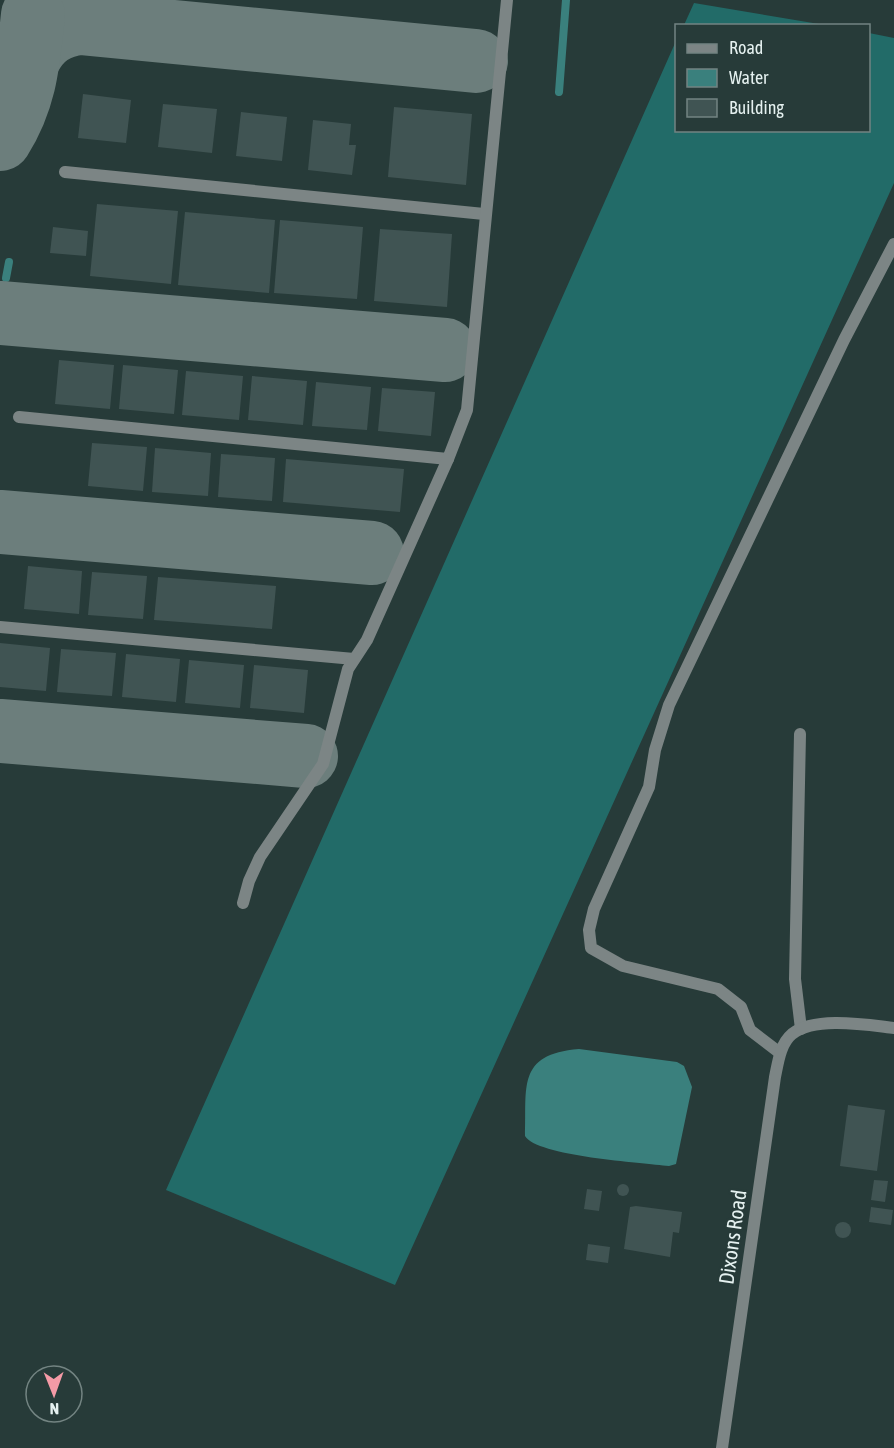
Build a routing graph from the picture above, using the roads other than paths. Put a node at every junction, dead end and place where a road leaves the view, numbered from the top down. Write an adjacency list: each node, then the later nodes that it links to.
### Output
1 (507, 0): 3 (street)
2 (65, 172): 3 (street)
3 (484, 214): 6 (street)
4 (894, 244): 13 (street)
5 (19, 417): 6 (street)
6 (448, 459): 8 (street)
7 (0, 627): 8 (street)
8 (354, 659): 10 (street)
9 (800, 734): 12 (street)
10 (243, 903)
11 (894, 1028): 12 (street)
12 (796, 1032): 13 (street, Dixons Road)
13 (780, 1053): 14 (street, Dixons Road)
14 (722, 1448)

